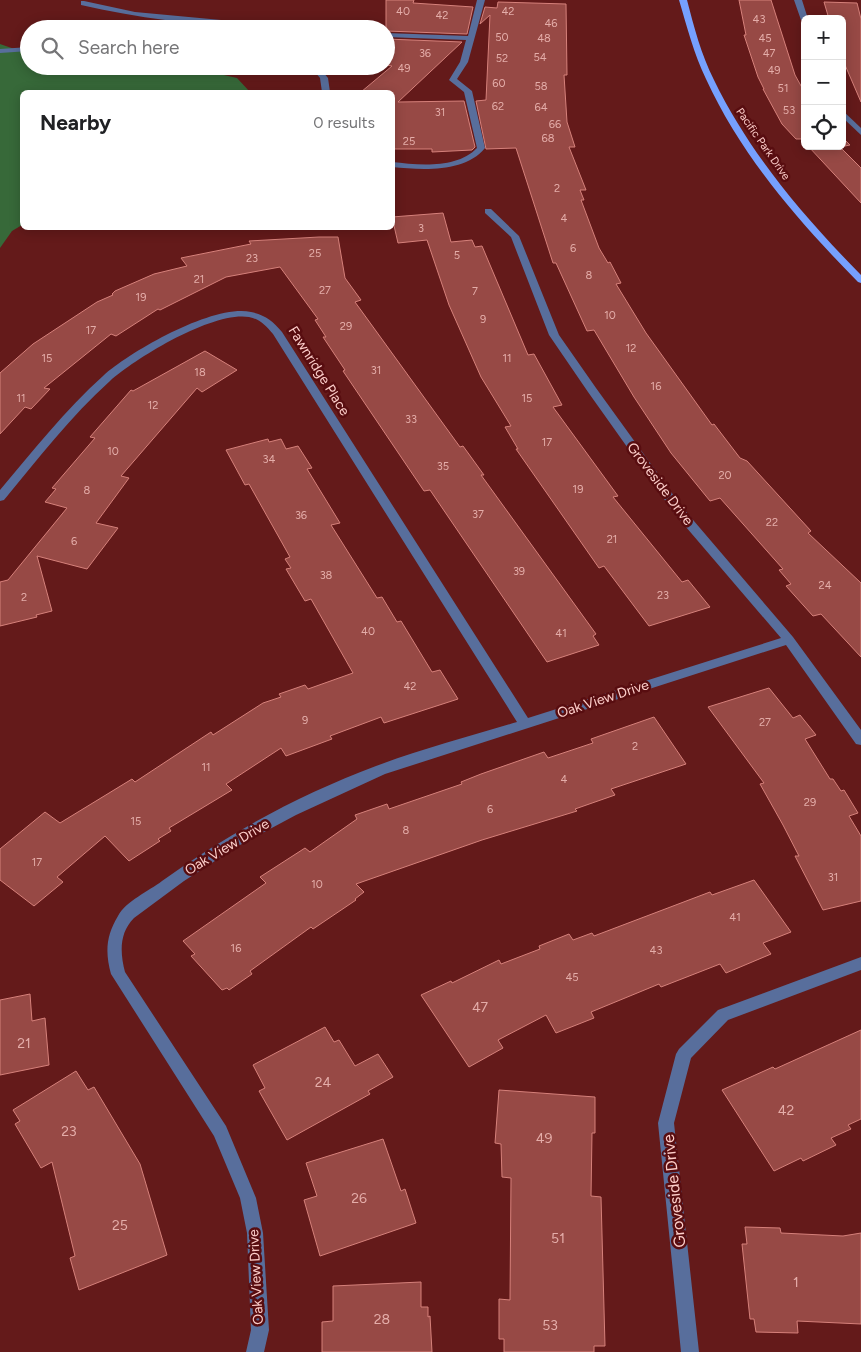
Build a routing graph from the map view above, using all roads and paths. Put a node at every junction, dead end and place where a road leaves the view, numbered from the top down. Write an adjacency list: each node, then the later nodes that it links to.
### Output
1 (481, 0): 8 (street)
2 (683, 0): 17 (main road, Pacific Park Drive)
3 (798, 0): 5 (street)
4 (84, 3): 6 (street)
5 (803, 15)
6 (199, 20)
7 (395, 36): 8 (street)
8 (471, 38): 15 (street)
9 (20, 50): 10 (street)
10 (0, 51)
11 (322, 75): 12 (street)
12 (326, 90)
13 (846, 116): 14 (street)
14 (861, 133)
15 (395, 164)
16 (488, 211): 19 (street, Groveside Drive)
17 (861, 280)
18 (0, 498): 20 (street, Fawnridge Place)
19 (789, 640): 20 (street, Oak View Drive); 21 (street, Groveside Drive)
20 (525, 724): 23 (street, Oak View Drive)
21 (861, 740)
22 (861, 963): 24 (street, Groveside Drive)
23 (255, 1352)
24 (690, 1352)

